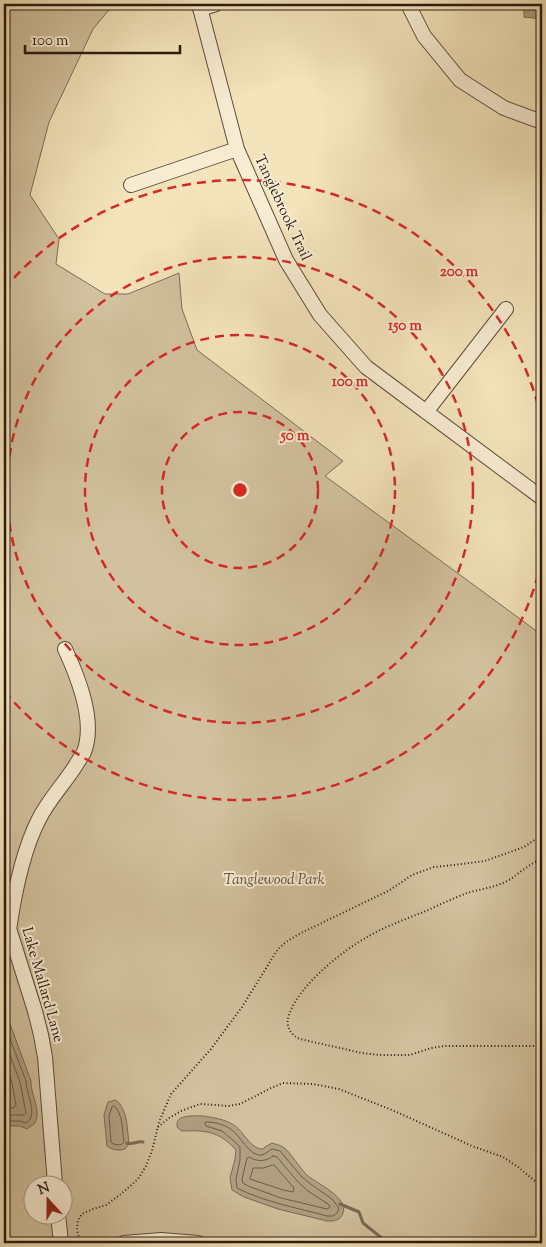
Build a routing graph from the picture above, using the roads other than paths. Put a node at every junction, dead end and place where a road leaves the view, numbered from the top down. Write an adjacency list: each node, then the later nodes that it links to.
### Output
1 (216, 4): 3 (street)
2 (408, 4): 4 (street)
3 (199, 6): 5 (street, Tanglebrook Trail)
4 (542, 122)
5 (237, 149): 6 (street); 8 (street, Tanglebrook Trail)
6 (131, 185)
7 (506, 309): 8 (street)
8 (426, 412): 9 (street, Tanglebrook Trail)
9 (542, 498)
10 (65, 649): 12 (street)
11 (4, 914): 12 (street, Lake Mallard Lane)
12 (10, 930): 13 (street, Lake Mallard Lane)
13 (54, 1174)
14 (59, 1224): 15 (street)
15 (61, 1243)
16 (124, 1243): 17 (street)
17 (198, 1243)

